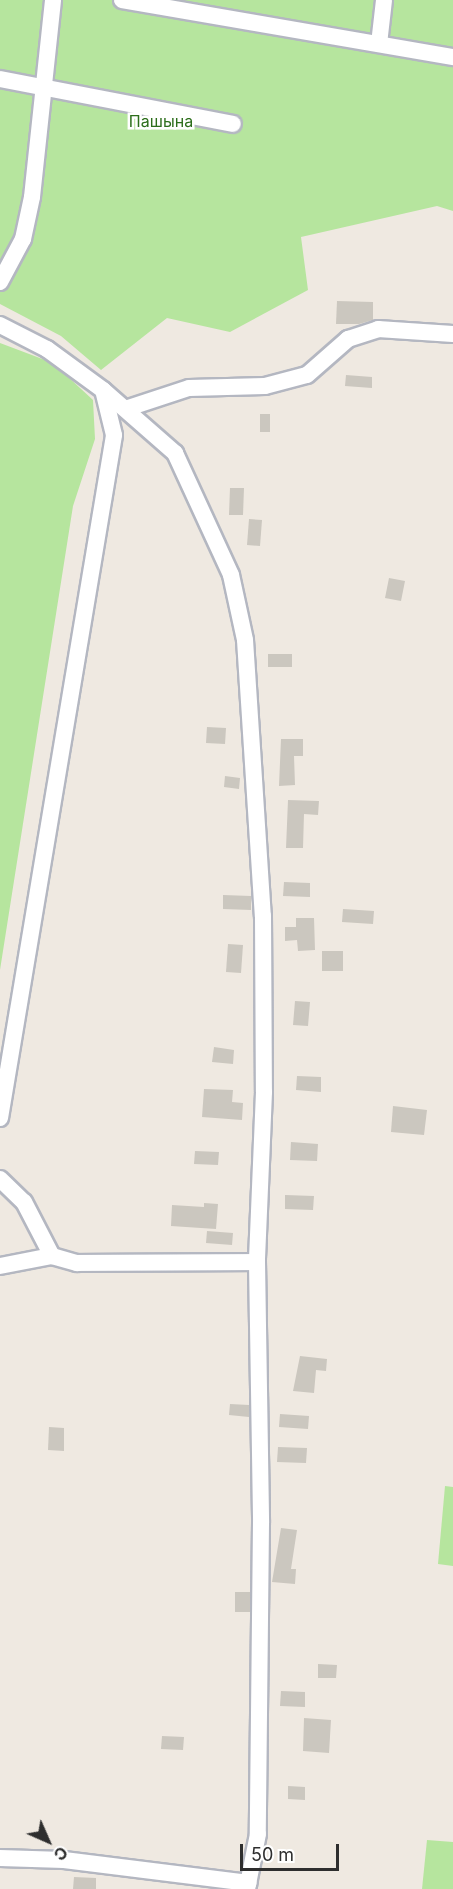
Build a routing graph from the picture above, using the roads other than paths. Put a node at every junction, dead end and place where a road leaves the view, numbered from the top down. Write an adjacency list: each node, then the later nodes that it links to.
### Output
1 (53, 0): 7 (street)
2 (122, 0): 4 (street)
3 (384, 0): 4 (street)
4 (379, 44): 5 (street)
5 (453, 57)
6 (0, 79): 7 (street)
7 (42, 87): 8 (street); 9 (street)
8 (233, 124)
9 (0, 282)
10 (0, 325): 12 (street)
11 (453, 334): 13 (street)
12 (103, 390): 13 (street); 14 (street)
13 (128, 408): 17 (street)
14 (0, 1118)
15 (0, 1179): 16 (street)
16 (52, 1256): 17 (street); 18 (street)
17 (257, 1262): 20 (street)
18 (0, 1266)
19 (0, 1858): 20 (street)
20 (248, 1886)

